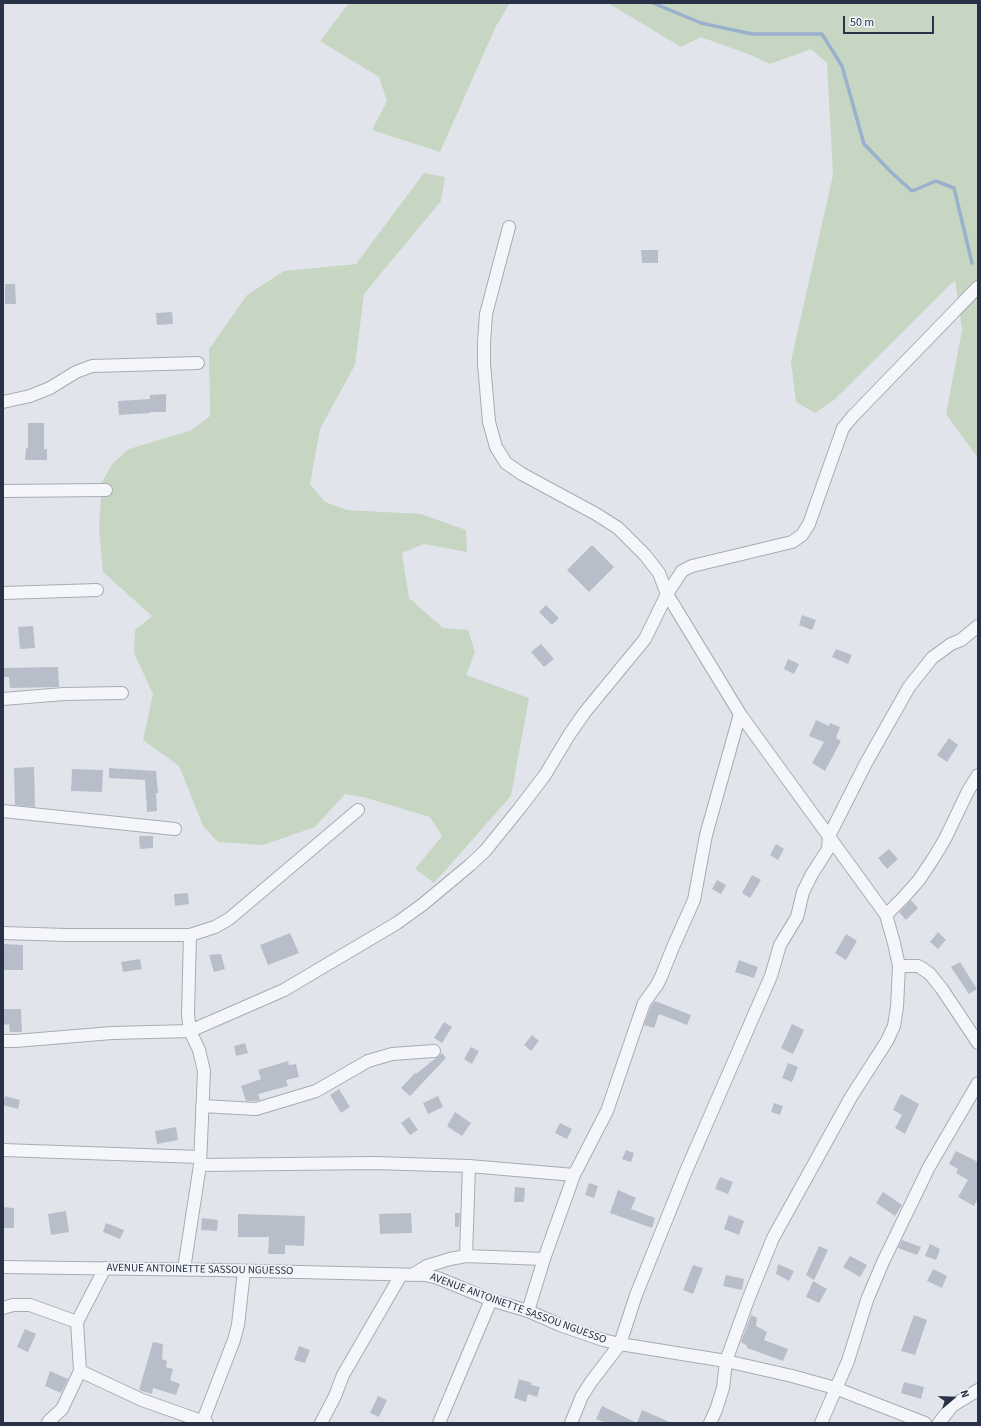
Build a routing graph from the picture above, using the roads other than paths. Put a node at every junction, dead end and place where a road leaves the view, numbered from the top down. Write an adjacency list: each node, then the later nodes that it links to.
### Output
1 (509, 227): 9 (street)
2 (978, 287): 9 (street)
3 (198, 363): 4 (street)
4 (3, 402)
5 (106, 490): 6 (street)
6 (3, 491)
7 (98, 590): 8 (street)
8 (3, 593)
9 (667, 594): 13 (street); 23 (street)
10 (978, 626): 18 (street)
11 (122, 693): 12 (street)
12 (3, 699)
13 (740, 714): 18 (street); 32 (street)
14 (978, 775): 19 (street)
15 (358, 810): 21 (street)
16 (3, 811): 17 (street)
17 (175, 829)
18 (829, 836): 19 (street); 44 (street)
19 (886, 915): 22 (street)
20 (3, 932): 21 (street)
21 (190, 935): 23 (street)
22 (899, 966): 25 (street); 45 (street)
23 (190, 1031): 24 (street); 28 (street)
24 (3, 1041)
25 (978, 1043)
26 (434, 1051): 28 (street)
27 (978, 1083): 47 (street)
28 (202, 1106): 30 (street)
29 (3, 1150): 30 (street)
30 (200, 1161): 31 (street); 37 (street)
31 (469, 1166): 32 (street); 33 (street)
32 (574, 1175): 34 (street)
33 (466, 1256): 34 (street); 39 (street)
34 (544, 1259): 42 (street)
35 (3, 1266): 36 (street, AVENUE ANTOINETTE SASSOU NGUESSO)
36 (105, 1268): 37 (street, AVENUE ANTOINETTE SASSOU NGUESSO); 43 (street)
37 (184, 1269): 38 (street, AVENUE ANTOINETTE SASSOU NGUESSO)
38 (244, 1271): 39 (street, AVENUE ANTOINETTE SASSOU NGUESSO); 49 (street)
39 (406, 1275): 40 (street, AVENUE ANTOINETTE SASSOU NGUESSO); 51 (street)
40 (491, 1300): 42 (street, AVENUE ANTOINETTE SASSOU NGUESSO); 52 (street)
41 (3, 1308): 43 (street)
42 (528, 1311): 44 (street, AVENUE ANTOINETTE SASSOU NGUESSO)
43 (77, 1322): 46 (street)
44 (620, 1344): 45 (street, AVENUE ANTOINETTE SASSOU NGUESSO); 53 (street)
45 (726, 1361): 47 (street, AVENUE ANTOINETTE SASSOU NGUESSO); 54 (street)
46 (80, 1371): 49 (street); 50 (street)
47 (836, 1388): 55 (street); 56 (street, AVENUE ANTOINETTE SASSOU NGUESSO)
48 (978, 1390): 57 (street)
49 (204, 1422)
50 (48, 1423)
51 (321, 1423)
52 (439, 1423)
53 (571, 1423)
54 (710, 1423)
55 (821, 1423)
56 (925, 1423)
57 (939, 1423)

